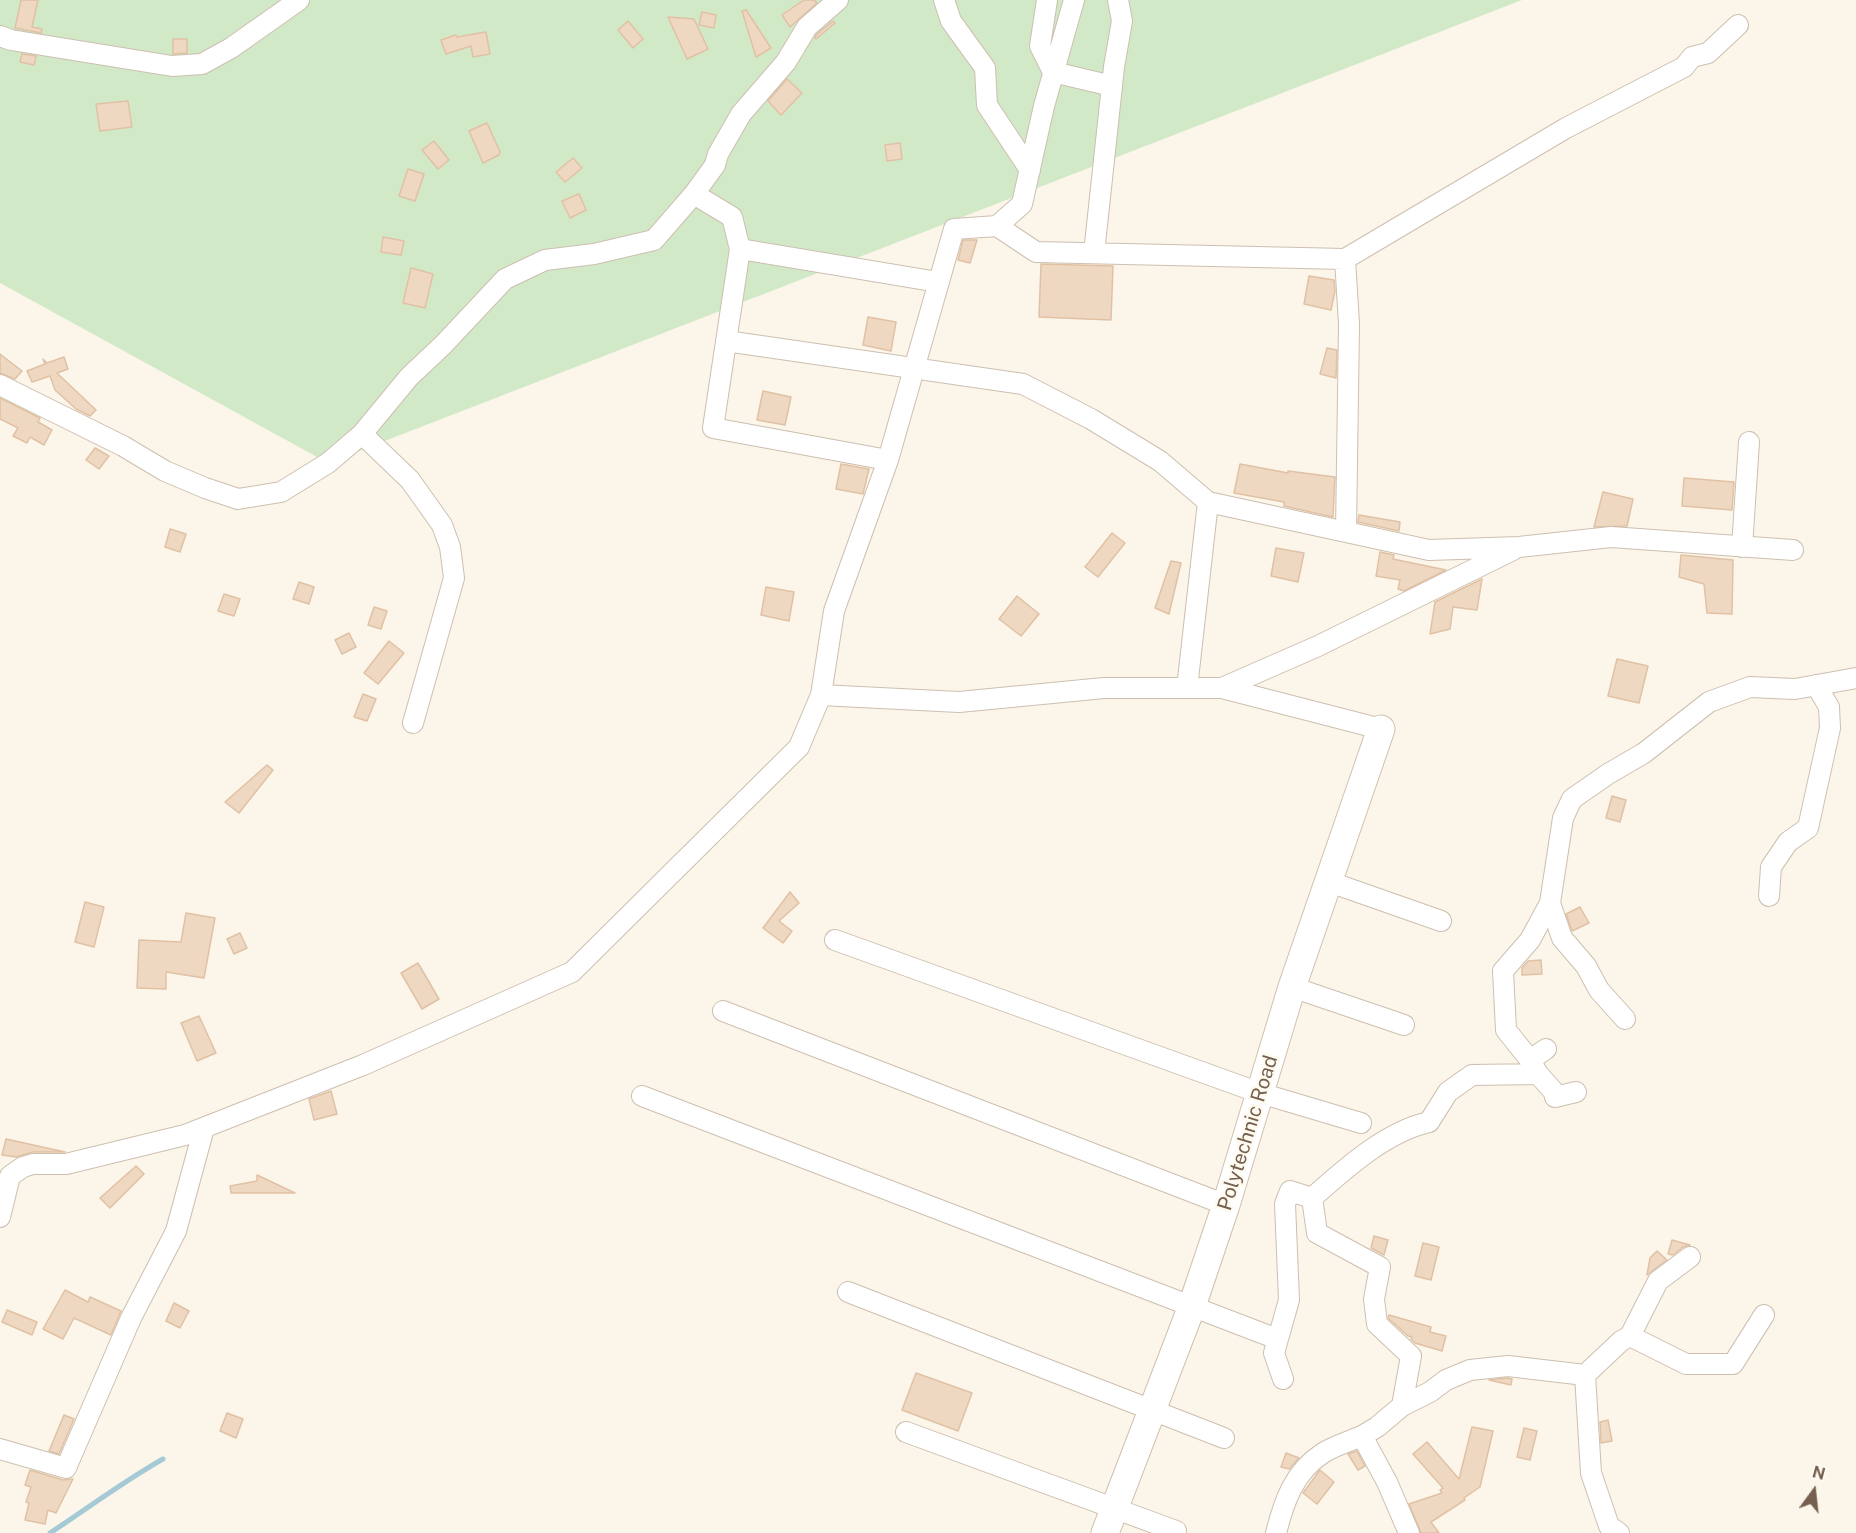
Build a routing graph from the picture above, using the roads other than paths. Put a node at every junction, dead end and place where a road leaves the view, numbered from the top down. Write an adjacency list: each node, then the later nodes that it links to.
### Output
1 (299, 0): 8 (street)
2 (838, 0): 12 (street)
3 (944, 0): 11 (street)
4 (1047, 0): 9 (street)
5 (1074, 0): 9 (street)
6 (1118, 0): 10 (street)
7 (1738, 25): 16 (street)
8 (0, 36)
9 (1053, 72): 10 (street); 11 (street)
10 (1112, 86): 15 (street)
11 (1030, 170): 13 (street)
12 (694, 194): 14 (street); 21 (street)
13 (997, 226): 15 (street); 17 (street)
14 (740, 249): 17 (street); 18 (street)
15 (1094, 253): 16 (street)
16 (1345, 259): 25 (street)
17 (938, 282): 19 (street)
18 (726, 341): 19 (street); 23 (street)
19 (915, 369): 23 (street); 24 (street)
20 (0, 385): 21 (street)
21 (362, 434): 34 (street)
22 (1749, 442): 27 (street)
23 (888, 460): 33 (street)
24 (1208, 502): 25 (street); 31 (street)
25 (1346, 532): 26 (street)
26 (1519, 547): 27 (street); 32 (street)
27 (1742, 547): 28 (street)
28 (1793, 550)
29 (1856, 678): 30 (street)
30 (1816, 685): 37 (street); 38 (street)
31 (1187, 688): 32 (street); 33 (street)
32 (1222, 688): 35 (street)
33 (821, 695): 50 (street)
34 (413, 723)
35 (1381, 729): 36 (street, Polytechnic Road)
36 (1327, 881): 39 (street); 41 (street, Polytechnic Road)
37 (1769, 896)
38 (1550, 903): 43 (street); 45 (street)
39 (1441, 921)
40 (834, 940): 47 (street)
41 (1292, 987): 44 (street); 47 (street, Polytechnic Road)
42 (723, 1011): 52 (street)
43 (1626, 1019)
44 (1404, 1025)
45 (1538, 1061): 46 (street); 51 (street)
46 (1576, 1092)
47 (1260, 1093): 49 (street); 52 (street, Polytechnic Road)
48 (642, 1096): 56 (street)
49 (1361, 1123)
50 (204, 1128): 53 (street); 67 (street)
51 (1312, 1198): 61 (street); 62 (street)
52 (1226, 1205): 56 (street, Polytechnic Road)
53 (0, 1216)
54 (1690, 1257): 58 (street)
55 (848, 1292): 63 (street)
56 (1192, 1306): 59 (street); 63 (street, Polytechnic Road)
57 (1764, 1315): 58 (street)
58 (1630, 1336): 60 (street)
59 (1272, 1337)
60 (1585, 1375): 62 (street); 72 (street)
61 (1283, 1379)
62 (1402, 1406): 65 (street)
63 (1152, 1411): 66 (street); 68 (street, Polytechnic Road)
64 (906, 1432): 68 (street)
65 (1362, 1436): 70 (street); 71 (street)
66 (1224, 1438)
67 (0, 1449)
68 (1110, 1521): 69 (street)
69 (1176, 1531)
70 (1276, 1533)
71 (1409, 1533)
72 (1619, 1533)

